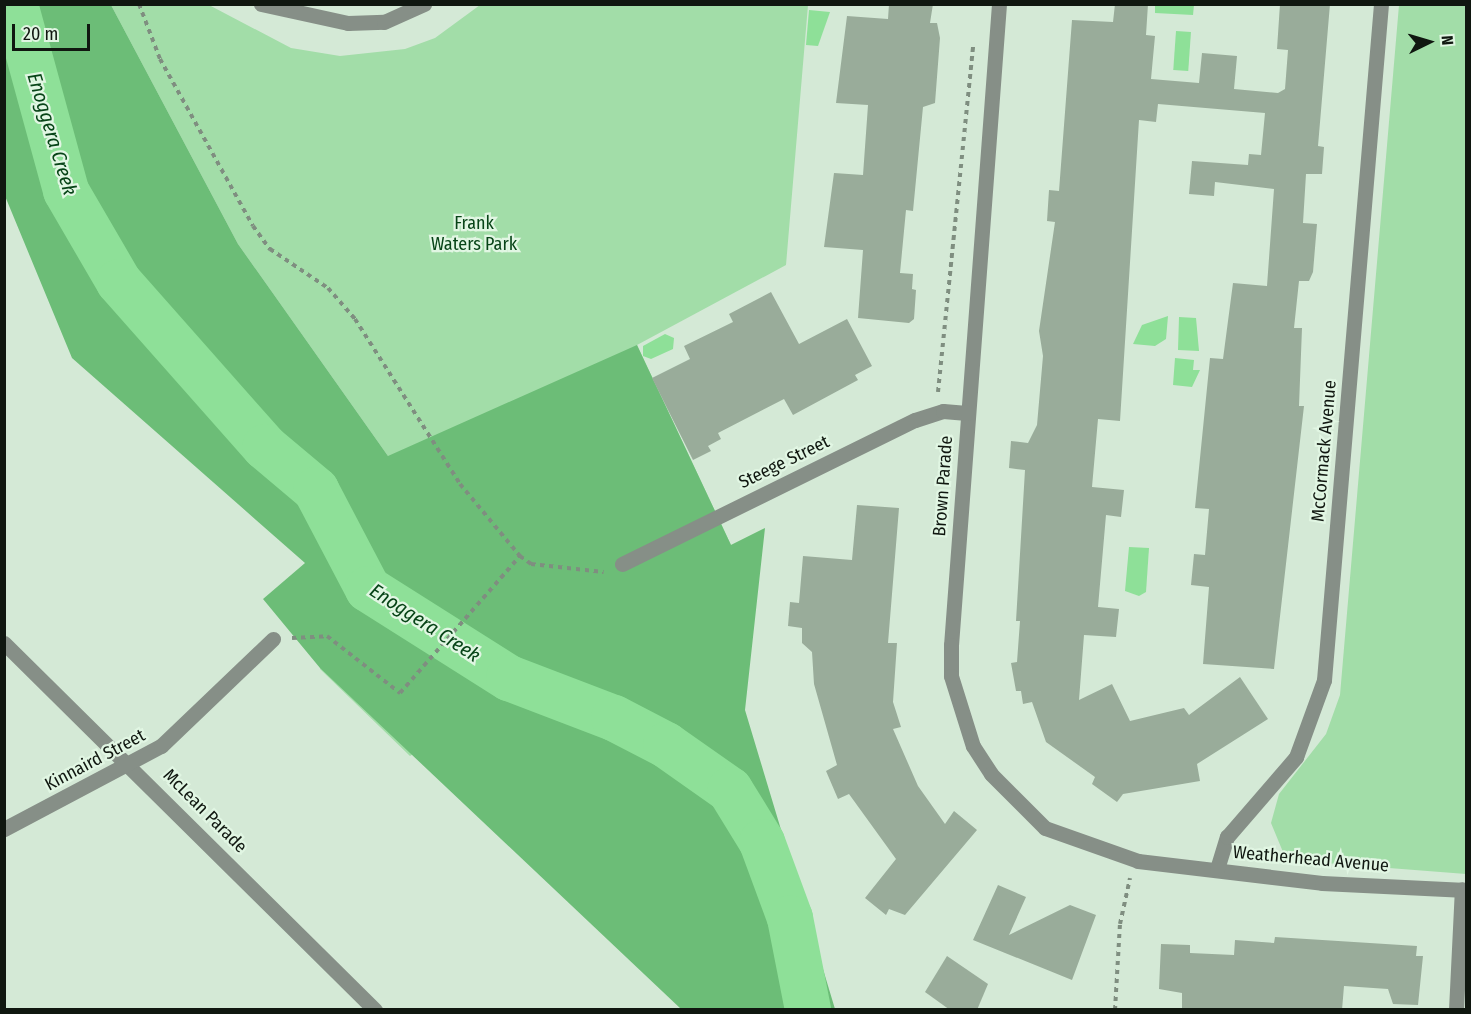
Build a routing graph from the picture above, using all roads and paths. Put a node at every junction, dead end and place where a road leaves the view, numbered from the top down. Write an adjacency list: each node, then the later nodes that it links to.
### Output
1 (139, 4): 9 (path)
2 (261, 4): 3 (street)
3 (424, 4)
4 (999, 4): 7 (street, Brown Parade)
5 (1381, 4): 17 (street, McCormack Avenue)
6 (974, 36): 8 (path)
7 (967, 413): 8 (street, Steege Street); 15 (street, Brown Parade)
8 (936, 414): 10 (street, Steege Street)
9 (519, 556): 10 (path); 11 (path)
10 (622, 564)
11 (273, 639): 13 (street, Kinnaird Street)
12 (4, 643): 13 (street, McLean Parade)
13 (129, 763): 14 (street, Kinnaird Street); 19 (street, McLean Parade)
14 (4, 829)
15 (1134, 860): 16 (street, Brown Parade); 20 (path)
16 (1151, 863): 17 (street, Weatherhead Avenue)
17 (1217, 870): 18 (street, Weatherhead Avenue)
18 (1464, 890): 21 (street)
19 (375, 1010)
20 (1115, 1010)
21 (1456, 1010)

